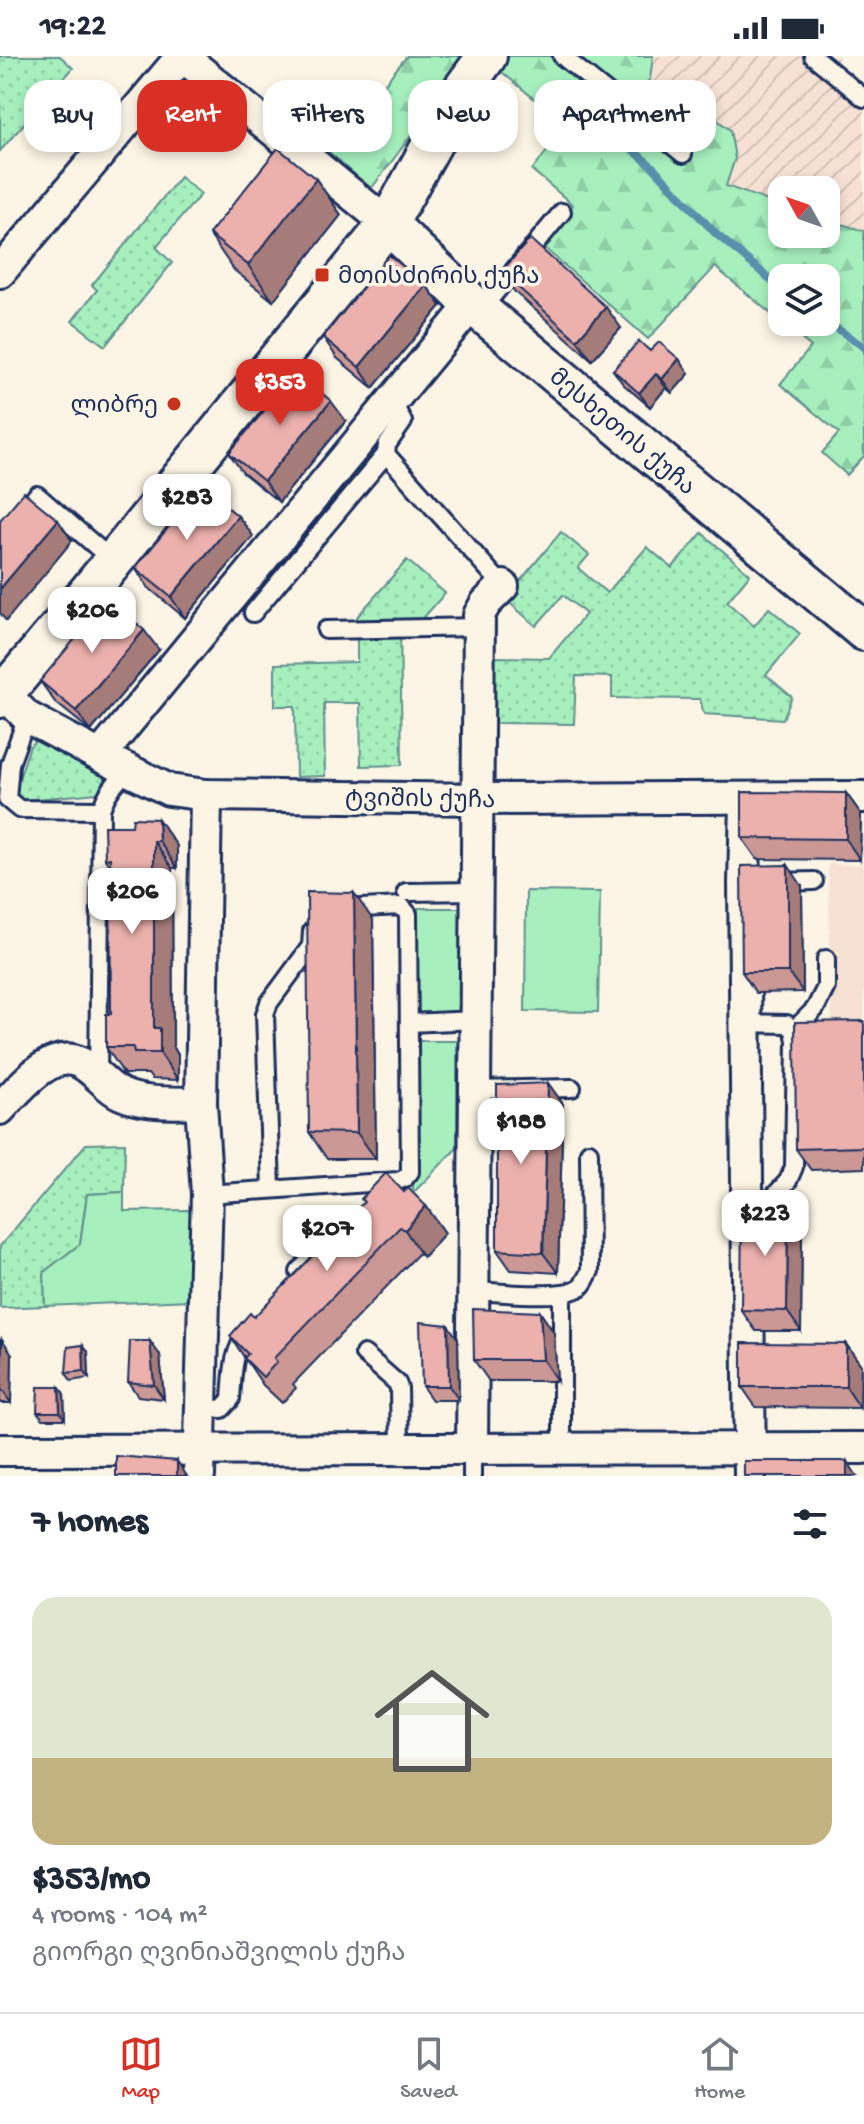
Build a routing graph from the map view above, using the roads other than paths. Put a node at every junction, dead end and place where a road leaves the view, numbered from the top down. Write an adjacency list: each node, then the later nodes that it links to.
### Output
1 (182, 56): 8 (street); 9 (street)
2 (487, 56): 8 (street)
3 (562, 56): 6 (lane)
4 (813, 56): 5 (lane)
5 (864, 98)
6 (683, 154)
7 (562, 212): 10 (lane)
8 (388, 224): 10 (street, მესხეთის ქუჩა); 14 (street)
9 (0, 272)
10 (476, 308): 11 (street); 19 (street, მესხეთის ქუჩა)
11 (389, 404): 12 (lane); 21 (street)
12 (386, 454): 15 (lane); 16 (lane)
13 (0, 539): 14 (lane)
14 (113, 561): 20 (street)
15 (503, 586): 17 (street)
16 (253, 613)
17 (479, 627): 18 (lane); 26 (street)
18 (326, 630)
19 (864, 631)
20 (8, 700): 21 (street, ტვიშის ქუჩა); 27 (lane)
21 (100, 756): 22 (street, ტვიშის ქუჩა)
22 (128, 770): 23 (street, ტვიშის ქუჩა); 27 (lane)
23 (206, 795): 26 (street, ტვიშის ქუჩა); 40 (street)
24 (746, 797): 25 (street, ტვიშის ქუჩა); 26 (street, ტვიშის ქუჩა); 29 (street)
25 (864, 797)
26 (478, 799): 30 (street)
27 (101, 810): 37 (lane)
28 (814, 881): 29 (lane)
29 (744, 883): 35 (street)
30 (478, 891): 31 (lane); 33 (street)
31 (406, 892)
32 (826, 959): 36 (lane)
33 (476, 1020): 34 (lane); 39 (street)
34 (409, 1023): 43 (lane); 43 (lane)
35 (745, 1023): 36 (lane); 46 (street)
36 (794, 1030): 46 (lane)
37 (98, 1077): 40 (street); 41 (street)
38 (572, 1088): 39 (lane)
39 (475, 1090): 48 (street)
40 (201, 1103): 44 (street)
41 (0, 1109)
42 (589, 1152): 49 (lane)
43 (271, 1189): 44 (lane)
44 (207, 1194): 52 (street)
45 (385, 1207): 47 (lane)
46 (746, 1226): 58 (street)
47 (288, 1285)
48 (473, 1291): 49 (lane); 57 (street)
49 (562, 1295): 53 (lane)
50 (259, 1318): 52 (lane)
51 (364, 1354): 55 (lane)
52 (200, 1408): 59 (street)
53 (562, 1448): 57 (street); 58 (street)
54 (864, 1448): 58 (street)
55 (400, 1449): 57 (street); 59 (street)
56 (0, 1450): 59 (street)
57 (472, 1462)
58 (750, 1462)
59 (199, 1463)

